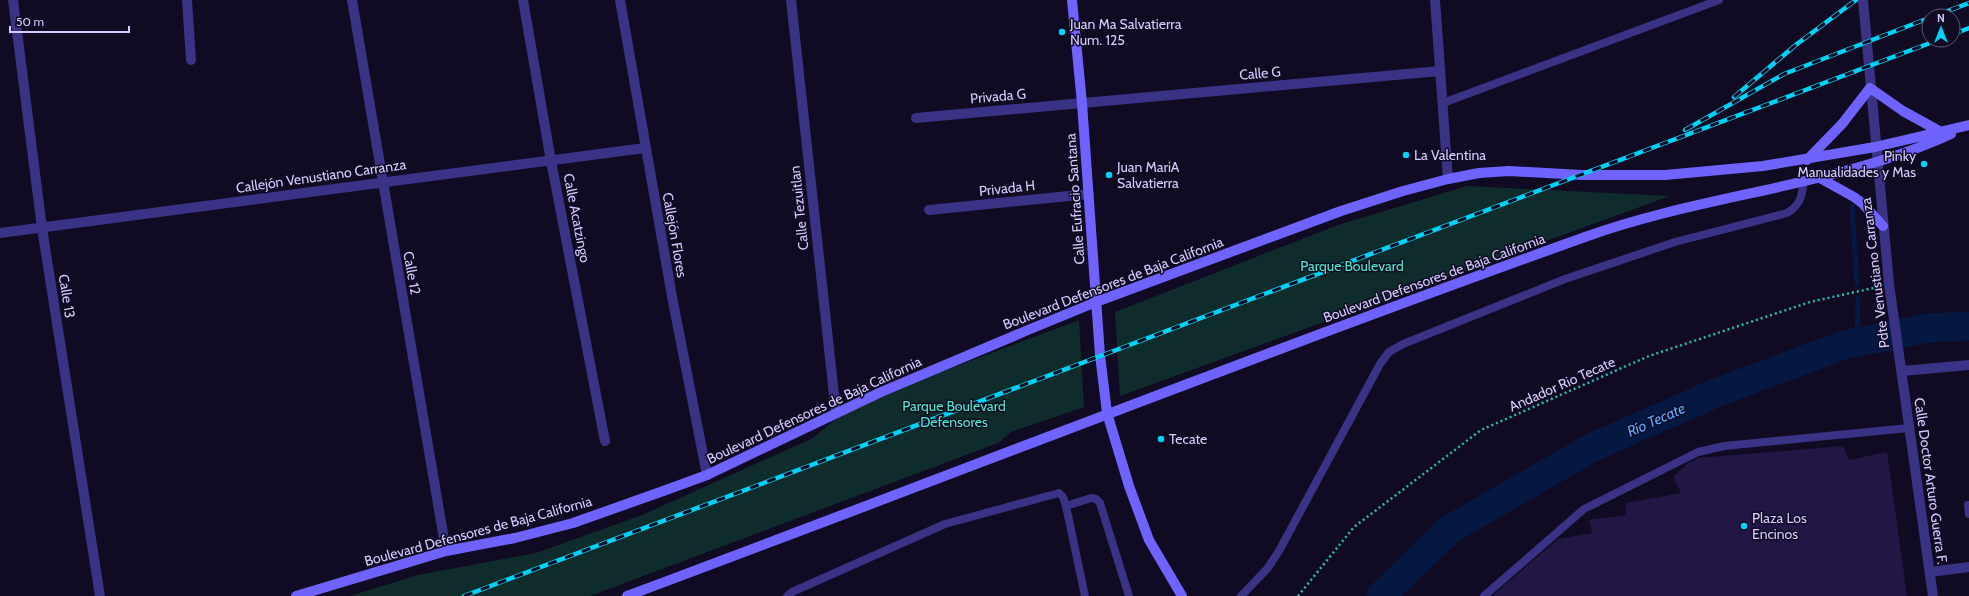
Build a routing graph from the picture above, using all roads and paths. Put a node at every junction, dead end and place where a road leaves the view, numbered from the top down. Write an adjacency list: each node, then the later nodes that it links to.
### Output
1 (13, 0): 31 (street, Calle 13)
2 (187, 0): 11 (street)
3 (352, 0): 27 (street, Calle 12)
4 (524, 0): 22 (street, Calle Acatzingo)
5 (620, 0): 20 (street, Callejón Flores)
6 (791, 0): 37 (street, Calle Tezuitlan)
7 (1072, 0): 14 (main road, Calle Eufracio Santana)
8 (1435, 0): 12 (street)
9 (1719, 0): 15 (lane)
10 (1863, 0): 13 (street, Pdte Venustiano Carranza)
11 (191, 60)
12 (1440, 71): 14 (street, Calle G); 15 (street)
13 (1870, 88): 18 (main road); 19 (street, Pdte Venustiano Carranza); 21 (main road)
14 (1082, 103): 16 (street, Privada G); 28 (main road, Calle Eufracio Santana)
15 (1443, 103): 25 (street)
16 (916, 118)
17 (1969, 126): 18 (main road, Boulevard Defensores de Baja California); 23 (main road, Boulevard Defensores de Baja California)
18 (1941, 132): 19 (main road, Boulevard Defensores de Baja California)
19 (1875, 147): 21 (main road, Boulevard Defensores de Baja California); 23 (street, Pdte Venustiano Carranza)
20 (645, 148): 22 (street, Callejón Venustiano Carranza); 41 (street, Callejón Flores)
21 (1807, 160): 25 (main road, Boulevard Defensores de Baja California)
22 (551, 161): 27 (street, Callejón Venustiano Carranza); 40 (street, Calle Acatzingo)
23 (1877, 163): 24 (main road, Boulevard Defensores de Baja California); 30 (street, Pdte Venustiano Carranza)
24 (1818, 177): 26 (main road, Boulevard Defensores de Baja California); 30 (main road)
25 (1448, 179): 34 (main road, Boulevard Defensores de Baja California)
26 (1804, 180): 38 (main road, Boulevard Defensores de Baja California); 55 (lane)
27 (382, 181): 31 (street, Callejón Venustiano Carranza); 45 (street, Calle 12)
28 (1088, 194): 29 (street, Privada H); 34 (main road, Calle Eufracio Santana)
29 (929, 210)
30 (1883, 226): 33 (street, Pdte Venustiano Carranza)
31 (42, 228): 32 (street, Callejón Venustiano Carranza); 48 (street, Calle 13)
32 (0, 233)
33 (1889, 284): 36 (street, Pdte Venustiano Carranza); 56 (path, Andador Rio Tecate)
34 (1096, 302): 37 (main road, Boulevard Defensores de Baja California); 38 (main road, Calle Eufracio Santana)
35 (1969, 365): 36 (street)
36 (1902, 371): 39 (street, Calle Doctor Arturo Guerra F.)
37 (836, 413): 41 (main road, Boulevard Defensores de Baja California)
38 (1107, 413): 50 (main road, Boulevard Defensores de Baja California); 54 (main road, Calle Eufracio Santana)
39 (1909, 428): 47 (street, Calle Doctor Arturo Guerra F.); 57 (lane)
40 (605, 441)
41 (707, 475): 45 (main road, Boulevard Defensores de Baja California)
42 (1968, 505): 44 (lane)
43 (1066, 506): 51 (lane); 52 (lane); 53 (lane)
44 (1969, 514)
45 (446, 551): 49 (main road, Boulevard Defensores de Baja California)
46 (1969, 567): 47 (street)
47 (1930, 572): 58 (street, Calle Doctor Arturo Guerra F.)
48 (100, 596)
49 (296, 596)
50 (627, 596)
51 (787, 596)
52 (1085, 596)
53 (1129, 596)
54 (1182, 596)
55 (1241, 596)
56 (1298, 596)
57 (1484, 596)
58 (1933, 596)

